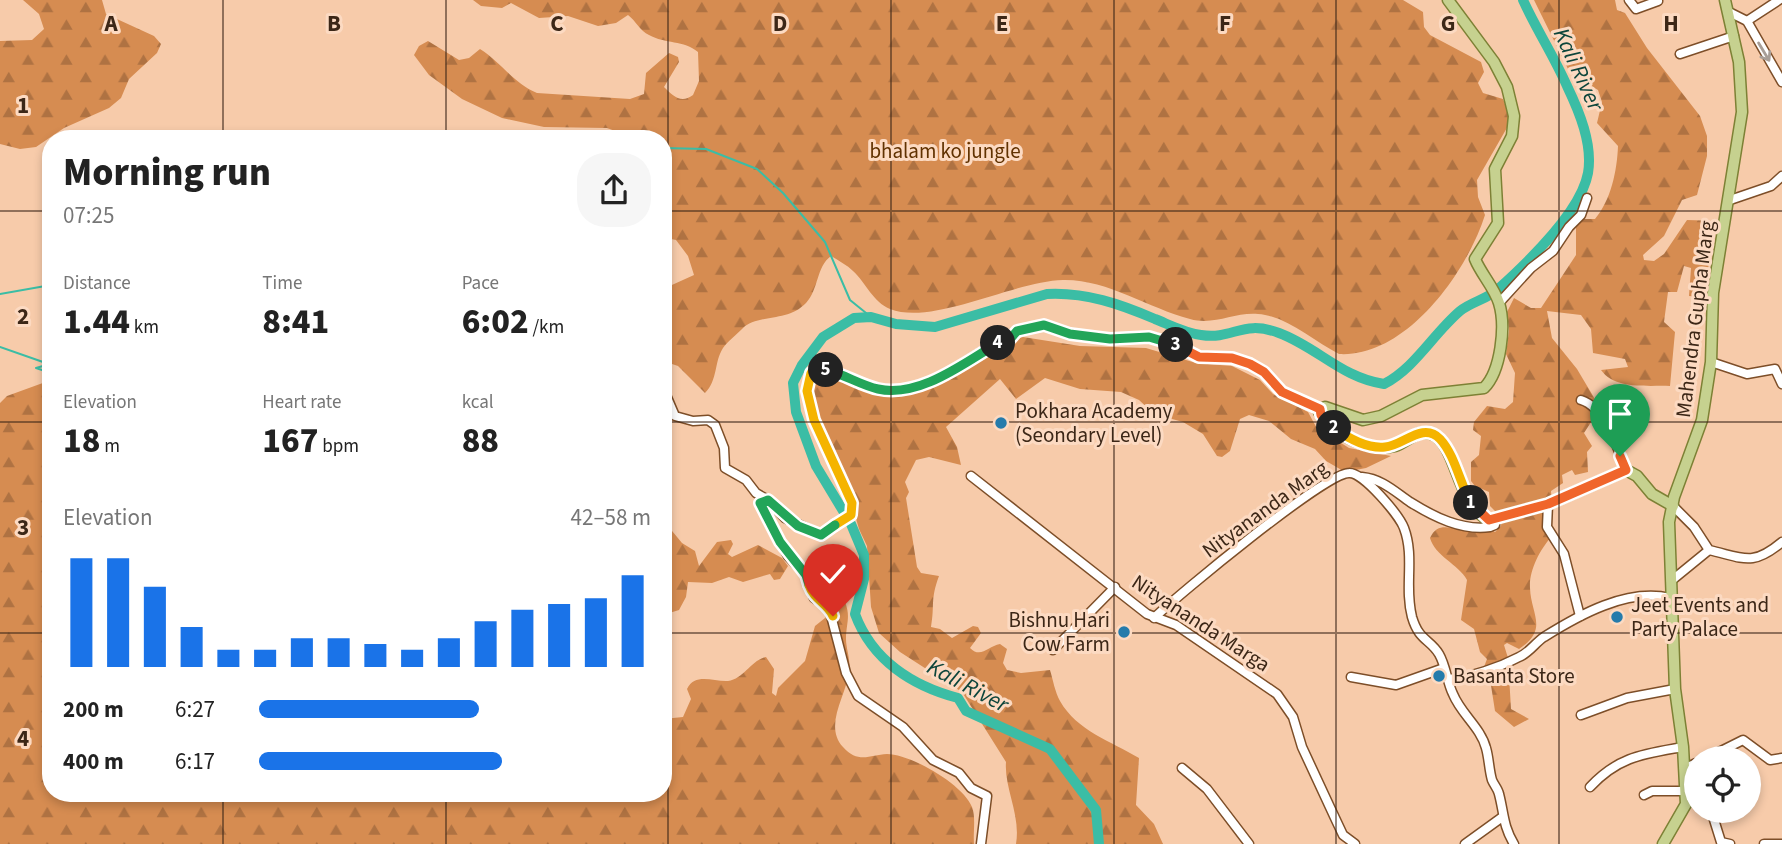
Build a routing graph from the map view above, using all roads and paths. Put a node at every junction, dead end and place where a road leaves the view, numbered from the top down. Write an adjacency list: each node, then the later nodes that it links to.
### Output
1 (1448, 0): 14 (main road)
2 (1629, 0): 3 (street)
3 (1659, 0)
4 (1725, 0): 6 (main road, Mahendra Gupha Marg)
5 (1779, 0): 7 (street)
6 (1729, 12): 7 (street); 8 (main road, Mahendra Gupha Marg)
7 (1747, 21): 10 (street, one-way to 10)
8 (1734, 36): 9 (street); 13 (main road, Mahendra Gupha Marg)
9 (1681, 54)
10 (1782, 82)
11 (1782, 176): 13 (street)
12 (1587, 198): 14 (street)
13 (1730, 200): 15 (main road, Mahendra Gupha Marg)
14 (1498, 299): 19 (main road)
15 (1711, 362): 16 (street); 25 (main road, Mahendra Gupha Marg)
16 (1782, 384)
17 (1581, 400): 20 (street)
18 (672, 409): 23 (street)
19 (1320, 409): 23 (street); 26 (main road)
20 (1626, 470): 24 (main road); 25 (main road)
21 (971, 476): 30 (street, Nityananda Marga)
22 (1362, 477): 26 (street); 33 (street, Nityananda Marg); 35 (street, Nityananda Marg)
23 (765, 499): 52 (street)
24 (1548, 504): 26 (main road); 32 (street)
25 (1673, 506): 28 (street); 29 (main road, Mahendra Gupha Marg)
26 (1495, 520)
27 (1782, 542): 28 (street)
28 (1709, 550): 29 (street)
29 (1669, 583): 31 (main road, Mahendra Gupha Marg)
30 (1115, 587): 33 (street, Nityananda Marga); 34 (street)
31 (1670, 598): 32 (street); 38 (main road, Mahendra Gupha Marg)
32 (1580, 616): 37 (street)
33 (1154, 618): 54 (street, Nityananda Marga)
34 (1053, 650)
35 (1444, 668): 36 (street); 37 (street, Nityananda Marg)
36 (1351, 677)
37 (1448, 679): 50 (street, Nityananda Marg)
38 (1675, 689): 39 (street); 42 (main road, Mahendra Gupha Marg)
39 (1581, 715)
40 (1731, 746): 41 (street)
41 (1751, 746)
42 (1684, 747): 46 (street)
43 (1761, 753): 44 (street)
44 (1782, 758)
45 (1182, 768): 53 (street)
46 (1590, 787)
47 (1684, 791): 48 (street)
48 (1644, 795)
49 (1684, 814): 57 (main road, Mahendra Gupha Marg)
50 (1501, 818): 55 (street); 56 (street)
51 (1714, 823): 58 (street)
52 (981, 844)
53 (1249, 844)
54 (1355, 844)
55 (1465, 844)
56 (1514, 844)
57 (1663, 844)
58 (1730, 844)
59 (1764, 844): 60 (street)
60 (1782, 844)

